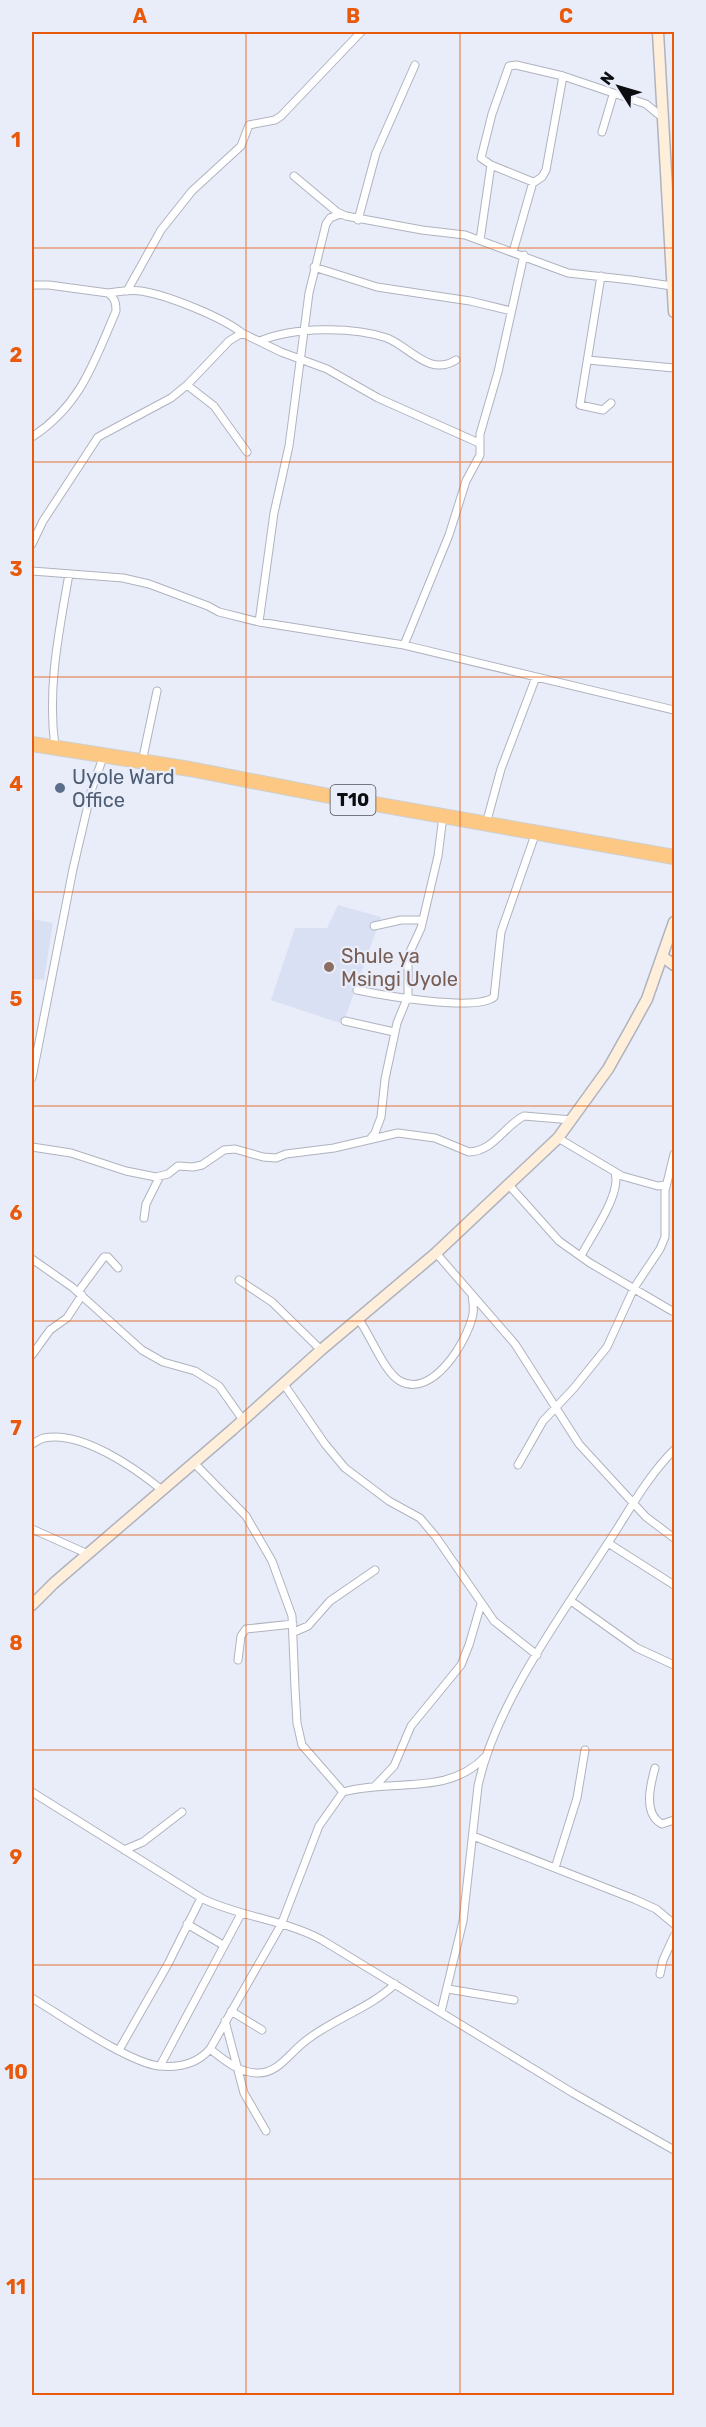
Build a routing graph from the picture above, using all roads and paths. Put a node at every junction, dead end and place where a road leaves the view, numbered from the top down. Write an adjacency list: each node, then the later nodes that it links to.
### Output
1 (361, 32): 22 (street)
2 (658, 32): 6 (street)
3 (415, 65): 14 (street)
4 (563, 76): 5 (street); 8 (street); 11 (street)
5 (613, 95): 6 (street); 7 (street)
6 (663, 118): 9 (street)
7 (602, 132)
8 (491, 165): 11 (street); 15 (street)
9 (671, 173): 12 (street)
10 (294, 176): 13 (street)
11 (532, 183): 16 (street)
12 (672, 213): 21 (street)
13 (340, 214): 14 (street); 18 (street)
14 (358, 220): 15 (street)
15 (480, 240): 16 (street)
16 (513, 252): 17 (street)
17 (524, 255): 19 (street); 24 (street)
18 (314, 267): 24 (street); 26 (street)
19 (601, 276): 21 (street); 31 (street)
20 (32, 285): 23 (street)
21 (672, 286): 25 (street)
22 (127, 291): 23 (street); 27 (street)
23 (108, 294): 35 (street)
24 (511, 311): 36 (street)
25 (675, 312)
26 (303, 330): 28 (street); 29 (street); 30 (street)
27 (242, 333): 28 (street); 33 (street)
28 (260, 341): 29 (street)
29 (300, 359): 36 (street); 41 (street)
30 (456, 360)
31 (588, 360): 32 (street); 34 (street)
32 (675, 368)
33 (187, 385): 37 (street); 38 (street)
34 (611, 403)
35 (32, 437)
36 (479, 442): 42 (street)
37 (246, 452)
38 (32, 544)
39 (32, 571): 40 (street)
40 (69, 574): 41 (street); 47 (street)
41 (259, 622): 42 (street)
42 (404, 645): 43 (street)
43 (536, 677): 45 (street); 51 (street)
44 (157, 691): 49 (street)
45 (675, 710)
46 (32, 744): 47 (highway, T10)
47 (55, 747): 48 (highway, T10)
48 (104, 755): 49 (highway, T10); 63 (street)
49 (142, 762): 50 (highway, T10)
50 (443, 816): 51 (highway, T10); 54 (street)
51 (486, 824): 52 (highway, T10)
52 (536, 832): 53 (highway, T10); 60 (street)
53 (675, 857)
54 (422, 920): 56 (street); 60 (street)
55 (675, 922): 57 (street)
56 (374, 926)
57 (663, 957): 58 (street); 64 (street)
58 (675, 965)
59 (357, 990): 60 (street)
60 (406, 1000): 62 (street)
61 (345, 1021): 62 (street)
62 (394, 1032): 66 (street)
63 (32, 1078)
64 (572, 1120): 65 (street); 66 (street)
65 (558, 1138): 69 (street); 71 (street)
66 (369, 1140): 70 (street)
67 (32, 1147): 70 (street)
68 (675, 1154): 72 (street)
69 (615, 1173): 72 (street); 75 (street)
70 (160, 1176): 73 (street)
71 (509, 1185): 74 (street); 75 (street)
72 (666, 1185): 79 (street)
73 (144, 1218)
74 (436, 1253): 81 (street); 83 (street)
75 (581, 1256): 79 (street)
76 (32, 1259): 80 (street)
77 (118, 1268): 80 (street)
78 (239, 1280): 84 (street)
79 (634, 1288): 82 (street); 87 (street)
80 (80, 1294): 85 (street); 88 (street)
81 (471, 1294): 83 (street); 87 (street)
82 (672, 1311)
83 (359, 1320): 84 (street)
84 (321, 1350): 86 (street)
85 (32, 1355)
86 (283, 1383): 88 (street); 102 (street)
87 (555, 1408): 92 (street); 94 (street)
88 (243, 1420): 91 (street)
89 (32, 1444): 93 (street)
90 (675, 1450): 94 (street)
91 (193, 1462): 93 (street); 104 (street)
92 (518, 1465)
93 (162, 1490): 98 (street)
94 (634, 1501): 96 (street); 97 (street)
95 (32, 1529): 98 (street)
96 (675, 1538)
97 (608, 1543): 100 (street); 101 (street)
98 (88, 1554): 103 (street)
99 (375, 1570): 104 (street)
100 (675, 1585)
101 (571, 1601): 105 (street); 107 (street)
102 (481, 1604): 105 (street); 111 (street)
103 (32, 1605)
104 (294, 1628): 106 (street); 113 (street)
105 (537, 1654): 109 (street)
106 (238, 1660)
107 (675, 1665)
108 (585, 1749): 118 (street)
109 (486, 1756): 111 (street); 116 (street)
110 (655, 1768): 115 (street)
111 (376, 1785): 113 (street)
112 (32, 1792): 117 (street)
113 (343, 1792): 123 (street)
114 (182, 1812): 117 (street)
115 (675, 1820)
116 (473, 1836): 118 (street); 128 (street)
117 (124, 1850): 119 (street)
118 (555, 1868): 122 (street)
119 (201, 1898): 120 (street); 121 (street)
120 (241, 1914): 123 (street); 125 (street)
121 (187, 1924): 125 (street); 136 (street)
122 (675, 1924)
123 (281, 1925): 127 (street); 131 (street)
124 (675, 1936): 126 (street)
125 (223, 1945): 137 (street)
126 (660, 1974)
127 (395, 1984): 132 (street); 138 (street)
128 (448, 1989): 130 (street); 132 (street)
129 (32, 1998): 136 (street)
130 (514, 2001)
131 (231, 2011): 133 (street); 134 (street)
132 (441, 2012): 140 (street)
133 (225, 2021): 135 (street); 138 (street)
134 (262, 2030)
135 (210, 2049): 137 (street); 138 (street)
136 (119, 2050): 137 (street)
137 (160, 2066)
138 (239, 2069): 139 (street)
139 (266, 2131)
140 (675, 2150)

